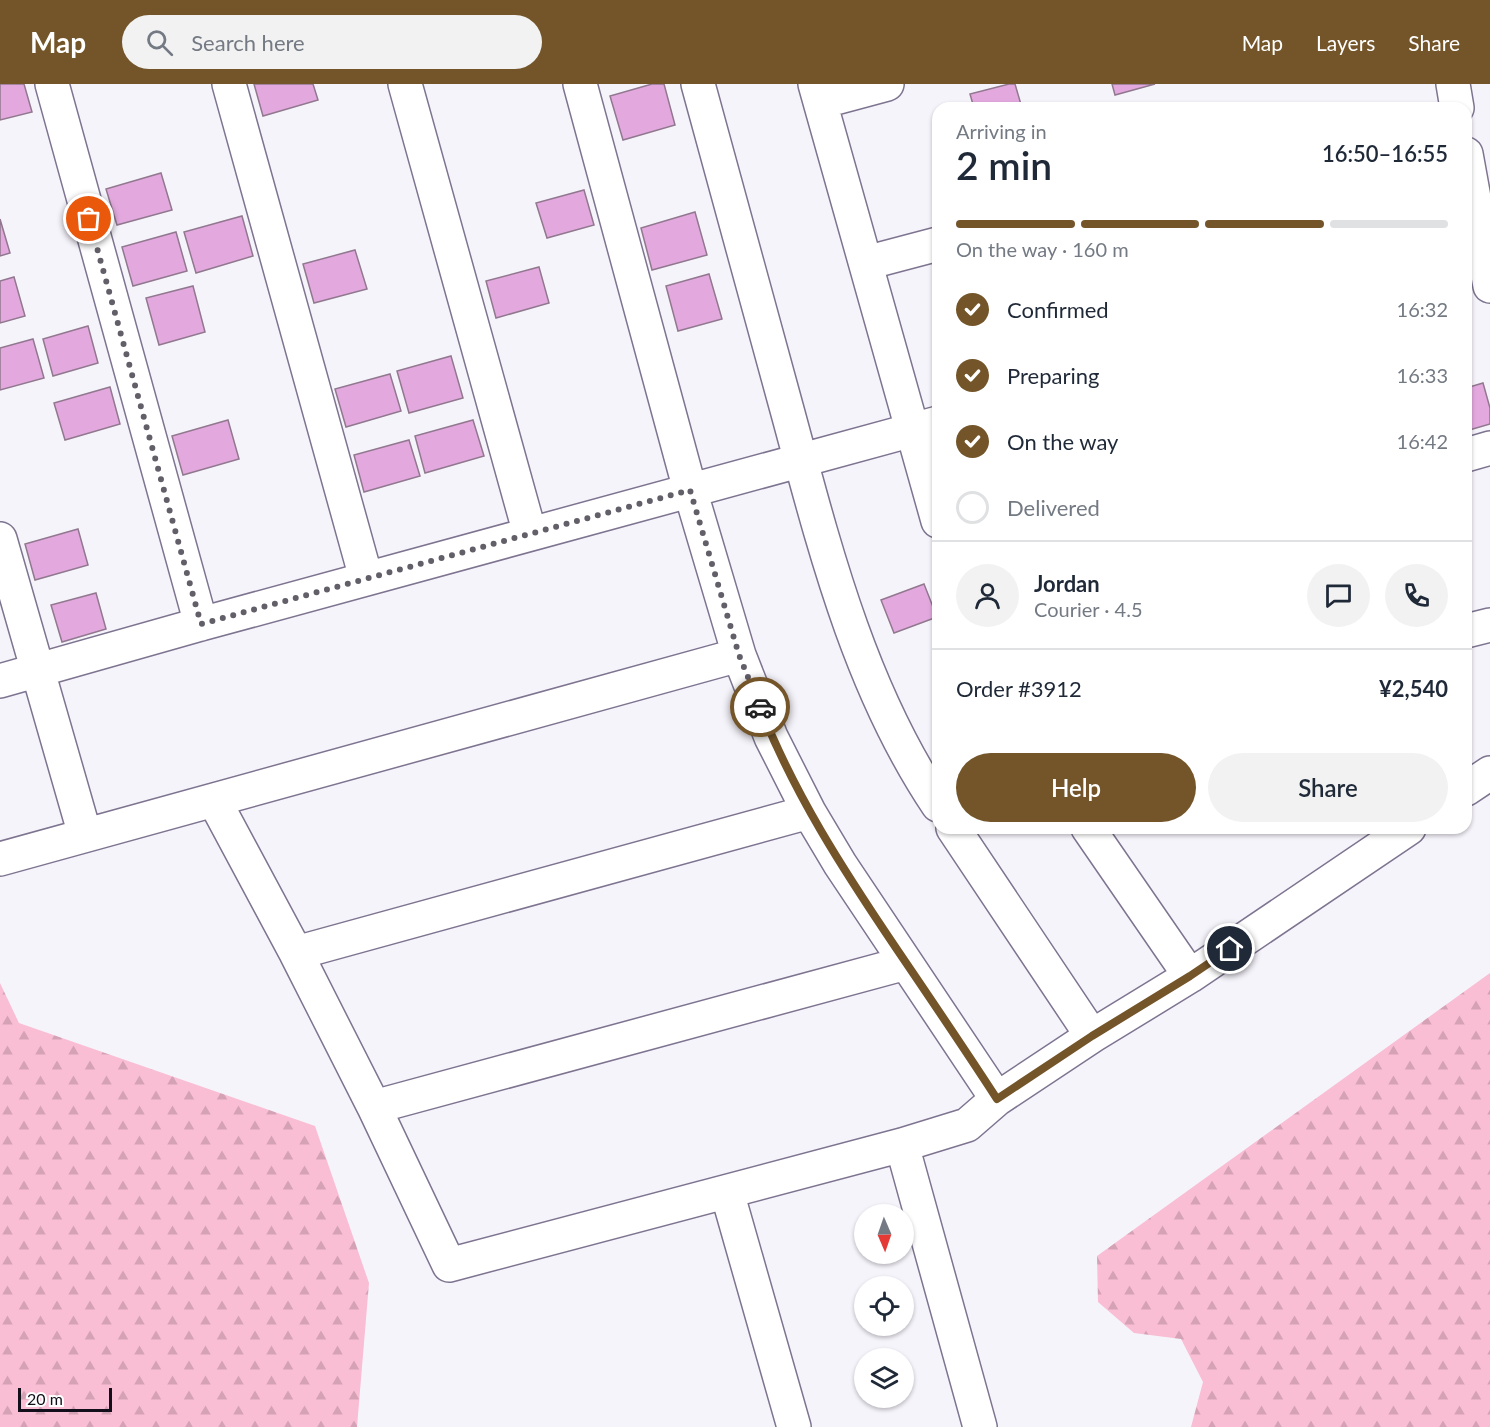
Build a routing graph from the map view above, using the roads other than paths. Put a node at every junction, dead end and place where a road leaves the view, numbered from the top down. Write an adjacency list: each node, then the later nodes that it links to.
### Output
1 (52, 84): 21 (street)
2 (229, 84): 20 (street)
3 (405, 84): 18 (street)
4 (580, 84): 17 (street)
5 (698, 84): 15 (street)
6 (887, 84): 7 (street)
7 (818, 93): 10 (street)
8 (1472, 204): 11 (street)
9 (932, 246): 10 (street)
10 (866, 263): 12 (street)
11 (1481, 279)
12 (925, 426): 15 (street); 16 (street)
13 (1490, 448): 14 (street)
14 (1472, 453)
15 (801, 460): 17 (street); 29 (street)
16 (932, 477)
17 (690, 490): 18 (street); 24 (street)
18 (530, 534): 20 (street)
19 (0, 539): 25 (street)
20 (366, 578): 21 (street)
21 (201, 624): 25 (street)
22 (1490, 625): 23 (street)
23 (1472, 630)
24 (739, 655): 30 (street); 31 (street)
25 (36, 671): 26 (street); 35 (street)
26 (0, 681)
27 (1490, 773): 28 (street)
28 (1472, 785)
29 (932, 795)
30 (214, 800): 35 (street); 37 (street)
31 (809, 812): 37 (street); 38 (street)
32 (957, 834): 40 (street)
33 (1092, 834): 39 (street)
34 (1399, 834): 39 (street)
35 (86, 835): 36 (street)
36 (0, 859)
37 (296, 953): 42 (street)
38 (906, 963): 41 (street); 42 (street)
39 (1190, 976): 40 (street)
40 (1092, 1036): 41 (street)
41 (997, 1099): 43 (street)
42 (374, 1107): 44 (street)
43 (902, 1145): 44 (street); 46 (street)
44 (727, 1192): 45 (street)
45 (794, 1427)
46 (980, 1427)

